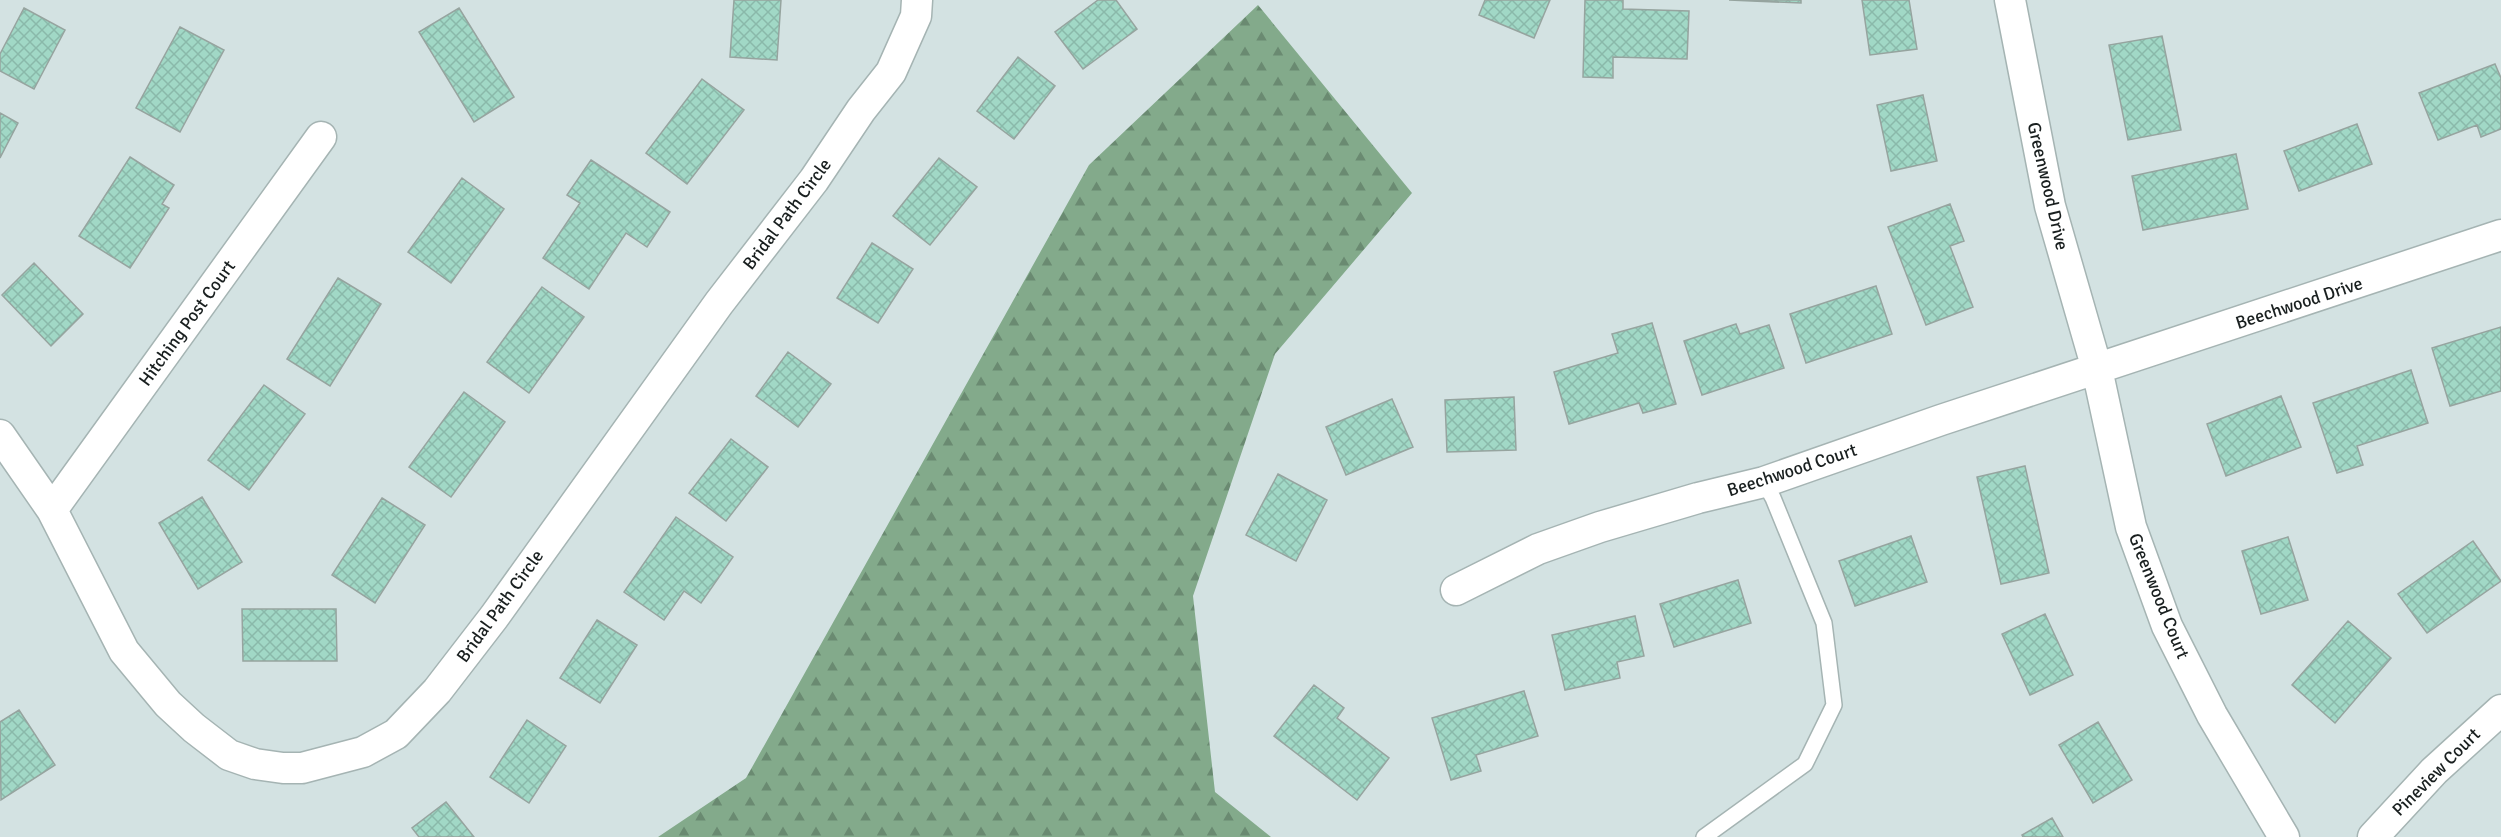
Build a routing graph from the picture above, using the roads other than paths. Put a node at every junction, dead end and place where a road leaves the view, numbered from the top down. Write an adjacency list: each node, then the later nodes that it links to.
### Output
1 (917, 0): 8 (street, Bridal Path Circle)
2 (2010, 0): 5 (street, Greenwood Drive)
3 (321, 136): 8 (street, Hitching Post Court)
4 (2501, 235): 5 (street, Beechwood Drive)
5 (2097, 369): 7 (street, Beechwood Court); 12 (street, Greenwood Court)
6 (0, 435): 8 (street, Bridal Path Circle)
7 (1764, 482): 9 (street, Beechwood Court); 11 (lane)
8 (52, 510)
9 (1456, 590)
10 (2501, 710): 13 (street, Pineview Court)
11 (1704, 837)
12 (2284, 837)
13 (2373, 837)

